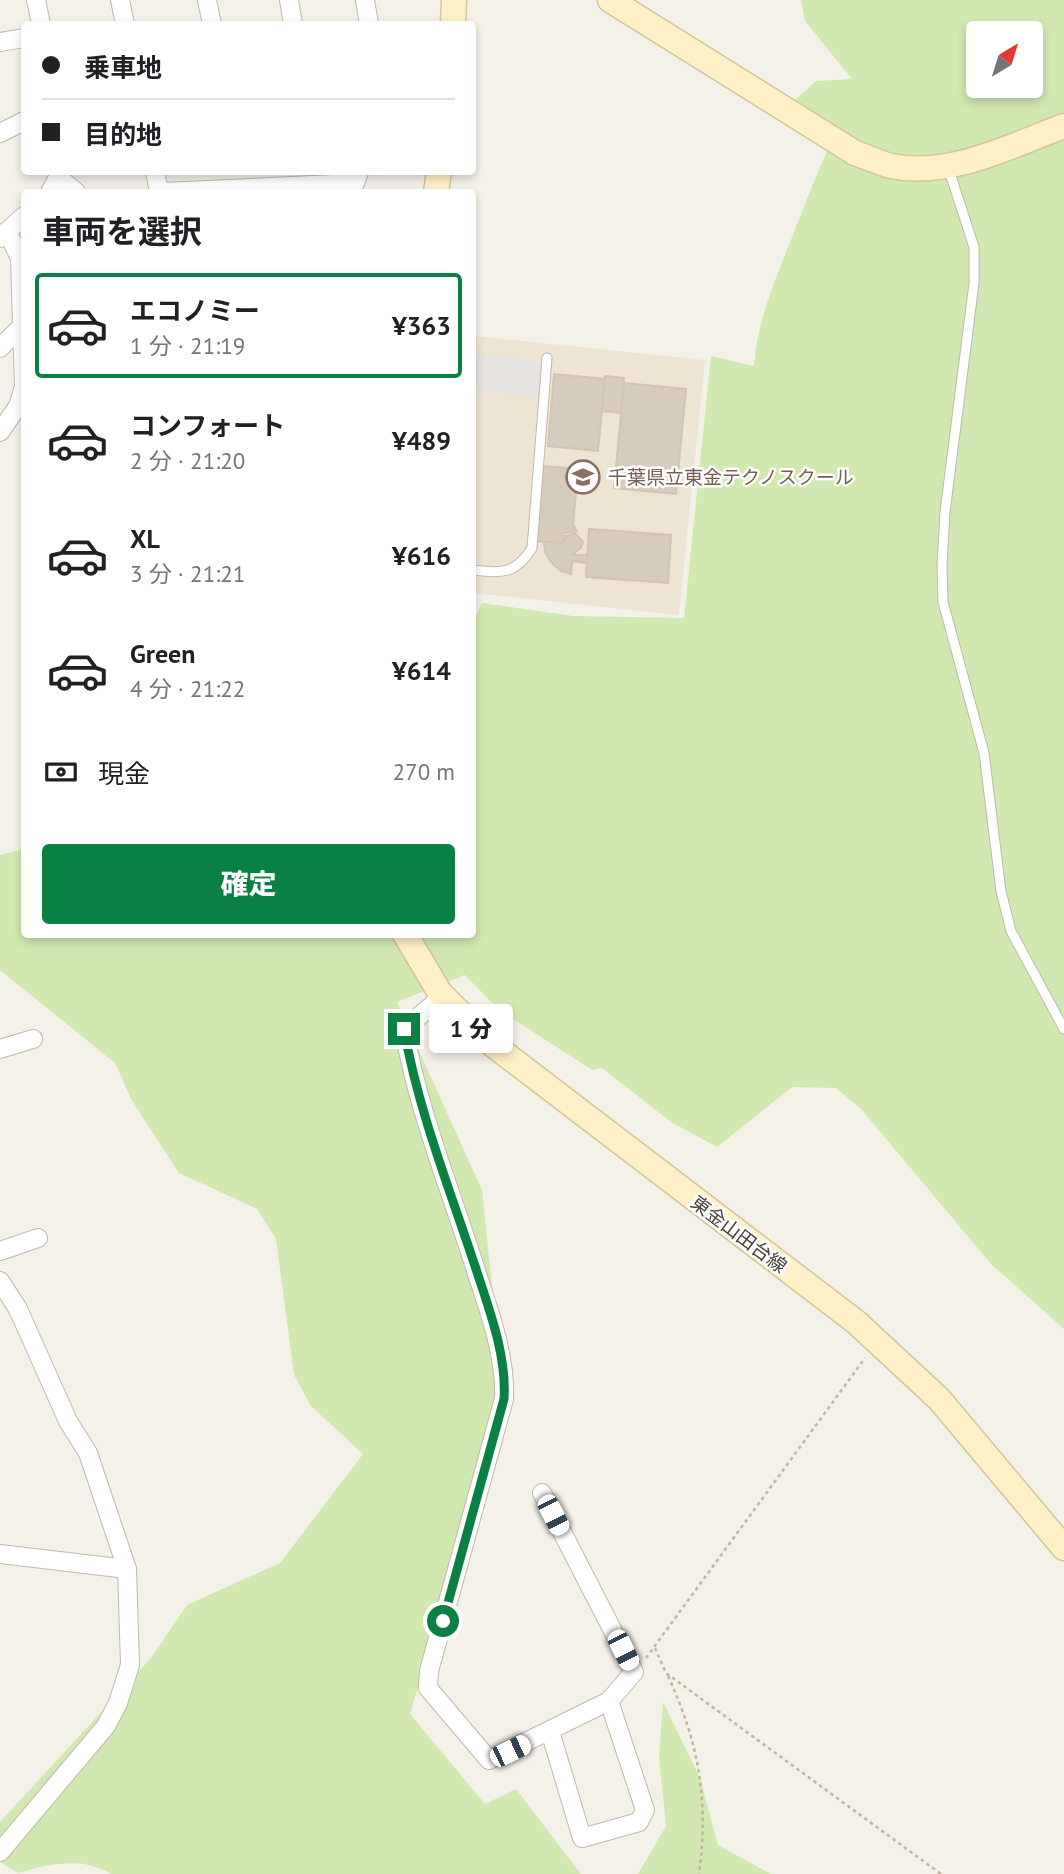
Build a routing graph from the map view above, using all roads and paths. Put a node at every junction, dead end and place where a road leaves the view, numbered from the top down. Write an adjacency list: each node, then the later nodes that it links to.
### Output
1 (36, 0): 8 (street)
2 (120, 0): 9 (street)
3 (207, 0): 10 (street)
4 (289, 0): 11 (street)
5 (365, 0): 12 (street)
6 (454, 0): 13 (main road)
7 (610, 0): 19 (main road)
8 (40, 21)
9 (124, 21)
10 (211, 21)
11 (292, 21)
12 (368, 21)
13 (453, 21)
14 (21, 38): 15 (street)
15 (0, 42)
16 (21, 122): 18 (street)
17 (1064, 126): 19 (main road)
18 (0, 133)
19 (947, 166): 34 (lane)
20 (358, 175): 21 (street)
21 (324, 178): 22 (street)
22 (196, 189)
23 (21, 219): 24 (street)
24 (3, 235): 25 (street)
25 (21, 274)
26 (21, 327): 27 (street)
27 (0, 348)
28 (547, 358): 31 (lane)
29 (21, 396): 30 (street)
30 (0, 432)
31 (476, 570)
32 (407, 938): 33 (main road, 東金山田台線)
33 (443, 996): 40 (main road, 東金山田台線); 49 (street)
34 (1064, 1029)
35 (33, 1039): 36 (street)
36 (0, 1049)
37 (38, 1238): 38 (street)
38 (0, 1251)
39 (0, 1281): 44 (street)
40 (878, 1342): 42 (main road, 東金山田台線); 45 (path)
41 (542, 1493): 46 (street)
42 (1064, 1548)
43 (0, 1554): 44 (street)
44 (127, 1569): 50 (street)
45 (655, 1648): 46 (path); 47 (path)
46 (634, 1672): 48 (street)
47 (666, 1673): 51 (path); 52 (path)
48 (609, 1701): 49 (street); 49 (street)
49 (550, 1731)
50 (0, 1852)
51 (699, 1874)
52 (941, 1874)

